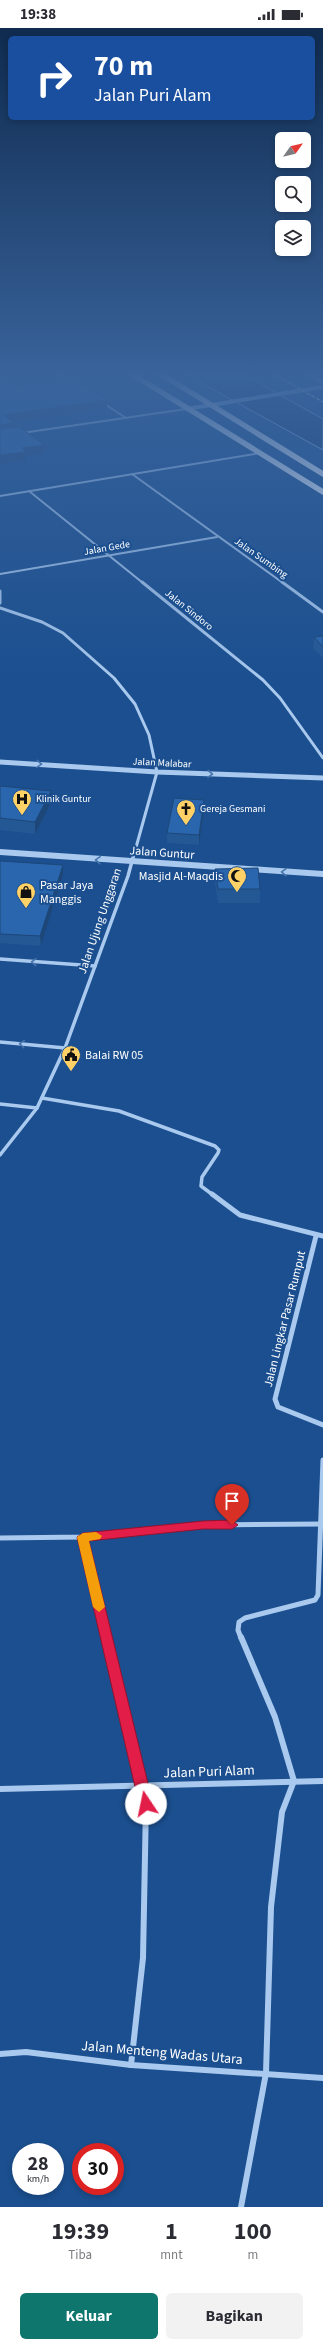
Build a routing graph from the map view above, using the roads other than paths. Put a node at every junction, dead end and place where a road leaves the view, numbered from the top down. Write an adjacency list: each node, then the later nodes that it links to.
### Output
1 (121, 476): 4 (street)
2 (133, 476): 7 (street, Jalan Sumbing)
3 (297, 476): 5 (main road)
4 (29, 491): 6 (street); 8 (street, Jalan Sindoro)
5 (323, 492)
6 (0, 496)
7 (217, 537): 8 (street, Jalan Gede); 13 (street, Jalan Sumbing)
8 (108, 556): 9 (street, Jalan Gede); 14 (street, Jalan Sindoro)
9 (0, 574)
10 (0, 591): 11 (street)
11 (0, 603)
12 (0, 608): 16 (street, Jalan Ujung Unggaran)
13 (323, 612)
14 (323, 758)
15 (0, 762): 16 (street, Jalan Malabar, one-way to 16)
16 (157, 772): 17 (street, Jalan Malabar, one-way to 17); 19 (street, Jalan Ujung Unggaran)
17 (323, 778)
18 (0, 852): 19 (street, Jalan Guntur, one-way to 18)
19 (131, 862): 20 (street, Jalan Guntur, one-way to 19); 22 (street, Jalan Ujung Unggaran)
20 (323, 874)
21 (0, 959): 22 (street, one-way to 21)
22 (95, 966): 24 (street, Jalan Ujung Unggaran)
23 (0, 1042): 24 (street, one-way to 23)
24 (65, 1048): 25 (street, Jalan Ujung Unggaran)
25 (42, 1098): 27 (street, Jalan Ujung Unggaran); 29 (street)
26 (0, 1104): 27 (street)
27 (36, 1108): 28 (street, Jalan Ujung Unggaran)
28 (0, 1155)
29 (316, 1236): 30 (street); 31 (street, Jalan Lingkar Pasar Rumput)
30 (323, 1236)
31 (323, 1425)
32 (323, 1460): 33 (street)
33 (322, 1524): 34 (street); 36 (street)
34 (83, 1537): 35 (street); 38 (street)
35 (0, 1538)
36 (294, 1781): 37 (street, Jalan Puri Alam); 38 (street, Jalan Puri Alam); 42 (street)
37 (323, 1781)
38 (142, 1786): 39 (street, Jalan Puri Alam); 41 (street)
39 (0, 1789)
40 (0, 2054): 41 (street, Jalan Menteng Wadas Utara)
41 (131, 2065): 42 (street, Jalan Menteng Wadas Utara)
42 (266, 2073): 43 (street, Jalan Menteng Wadas Utara); 44 (street)
43 (323, 2078)
44 (241, 2207)

